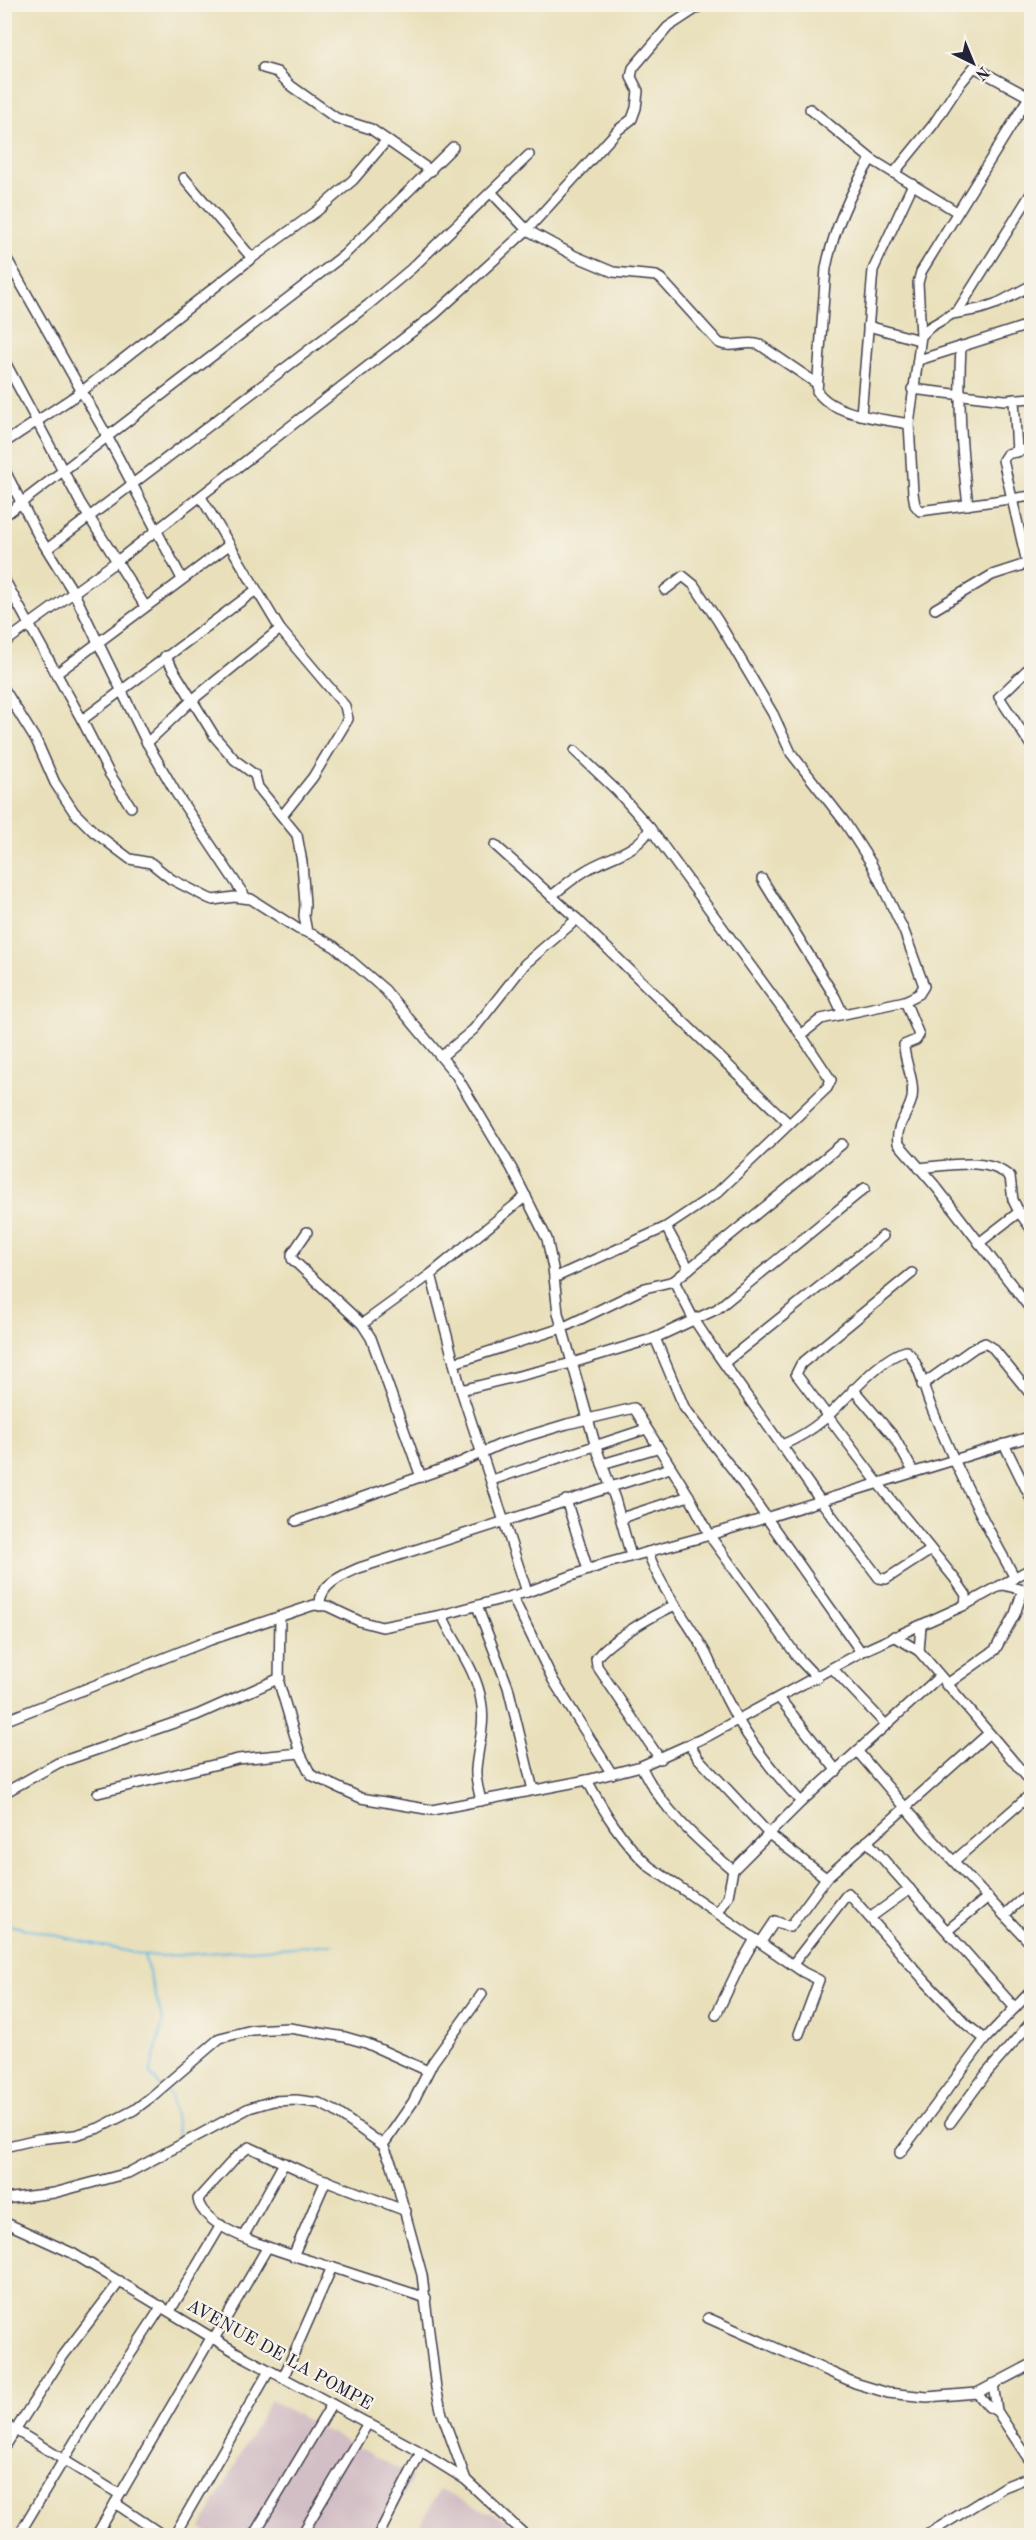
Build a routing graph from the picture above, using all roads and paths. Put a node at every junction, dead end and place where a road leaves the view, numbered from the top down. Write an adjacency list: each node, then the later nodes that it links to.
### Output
1 (703, 5): 16 (street)
2 (263, 68): 5 (street)
3 (1030, 94): 10 (street); 15 (street)
4 (810, 109): 8 (street)
5 (387, 140): 9 (street); 18 (street)
6 (453, 147): 9 (street)
7 (529, 155): 13 (street)
8 (871, 159): 10 (street); 27 (street)
9 (431, 171): 36 (street)
10 (894, 173): 12 (street)
11 (184, 178): 18 (street)
12 (913, 184): 15 (street); 22 (street)
13 (491, 192): 16 (street); 42 (street)
14 (1032, 192): 20 (street)
15 (957, 212): 23 (street)
16 (527, 230): 27 (street); 44 (street)
17 (4, 254): 29 (street)
18 (252, 258): 29 (street)
19 (1032, 285): 20 (street)
20 (957, 312): 23 (street)
21 (1032, 324): 24 (street)
22 (868, 326): 23 (street); 33 (street)
23 (920, 338): 26 (street)
24 (961, 346): 26 (street); 30 (street)
25 (4, 360): 34 (street)
26 (919, 360): 28 (street)
27 (816, 383): 33 (street)
28 (912, 389): 30 (street); 35 (street)
29 (81, 392): 34 (street); 36 (street)
30 (958, 394): 32 (street); 47 (street)
31 (1032, 398): 32 (street)
32 (1014, 399): 39 (street)
33 (861, 415): 35 (street)
34 (38, 421): 37 (street); 41 (street)
35 (909, 424): 47 (street)
36 (107, 436): 41 (street); 42 (street)
37 (4, 443)
38 (1032, 448): 39 (street)
39 (1017, 452): 45 (street)
40 (4, 469): 46 (street)
41 (64, 469): 46 (street); 49 (street)
42 (132, 485): 49 (street); 50 (street)
43 (1032, 496): 45 (street)
44 (201, 497): 50 (street); 51 (street)
45 (1012, 500): 47 (street); 54 (street)
46 (21, 504): 48 (street); 52 (street)
47 (968, 505)
48 (4, 516)
49 (89, 518): 52 (street); 53 (street)
50 (157, 530): 53 (street); 56 (street)
51 (230, 545): 56 (street); 57 (street)
52 (47, 549): 59 (street)
53 (117, 561): 59 (street); 60 (street)
54 (1029, 562): 61 (street)
55 (4, 579): 62 (street)
56 (182, 579): 60 (street)
57 (256, 590): 63 (street); 66 (street)
58 (665, 590): 85 (street)
59 (74, 593): 62 (street); 65 (street)
60 (145, 606): 65 (street)
61 (935, 609)
62 (29, 625): 64 (street); 68 (street)
63 (280, 630): 71 (street); 77 (street)
64 (4, 643)
65 (99, 644): 68 (street); 70 (street)
66 (165, 656): 70 (street); 71 (street)
67 (1032, 665): 74 (street)
68 (56, 674): 72 (street)
69 (4, 689): 82 (street)
70 (123, 692): 72 (street); 73 (street)
71 (191, 702): 73 (street); 77 (street)
72 (82, 720): 76 (street)
73 (147, 743): 82 (street)
74 (1032, 747)
75 (575, 751): 78 (street)
76 (131, 807)
77 (282, 816): 84 (street)
78 (650, 828): 81 (street); 87 (street)
79 (495, 845): 81 (street)
80 (762, 879): 86 (street)
81 (551, 896): 83 (street)
82 (246, 898): 84 (street)
83 (577, 920): 88 (street); 89 (street)
84 (308, 932): 88 (street)
85 (906, 1001): 86 (street); 91 (street)
86 (843, 1014): 87 (street)
87 (801, 1035): 89 (street)
88 (442, 1056): 93 (street)
89 (788, 1123): 95 (street)
90 (842, 1144): 100 (street)
91 (919, 1168): 94 (street); 99 (street)
92 (865, 1188): 106 (street)
93 (526, 1196): 102 (street); 103 (street)
94 (1019, 1212): 96 (street); 99 (street)
95 (666, 1227): 100 (street); 103 (street)
96 (1032, 1230)
97 (307, 1232): 107 (street)
98 (883, 1236): 112 (street)
99 (979, 1243): 105 (street)
100 (689, 1269): 104 (street)
101 (912, 1273): 117 (street)
102 (431, 1274): 107 (street); 110 (street)
103 (554, 1278): 108 (street)
104 (674, 1281): 106 (street); 108 (street)
105 (1032, 1311)
106 (693, 1318): 109 (street); 112 (street)
107 (362, 1324): 130 (street)
108 (562, 1329): 110 (street); 111 (street)
109 (655, 1338): 111 (street); 138 (street)
110 (454, 1363): 115 (street)
111 (572, 1363): 115 (street); 118 (street)
112 (724, 1363): 122 (street)
113 (922, 1385): 114 (street); 116 (street); 126 (street)
114 (853, 1389): 117 (street); 129 (street)
115 (461, 1390): 125 (street)
116 (1032, 1396)
117 (828, 1416): 122 (street); 132 (street)
118 (589, 1419): 119 (street); 123 (street); 125 (street)
119 (646, 1429): 123 (street); 124 (street)
120 (1032, 1436): 121 (street)
121 (1004, 1444): 126 (street); 137 (street)
122 (782, 1445): 136 (street)
123 (596, 1447): 127 (street); 131 (street)
124 (657, 1448): 127 (street); 128 (street)
125 (481, 1452): 130 (street); 131 (street)
126 (954, 1459): 129 (street); 148 (street)
127 (602, 1464): 133 (street)
128 (670, 1468): 133 (street); 134 (street)
129 (913, 1471): 132 (street)
130 (421, 1477): 140 (street)
131 (492, 1480): 141 (street)
132 (878, 1483): 136 (street); 143 (street)
133 (610, 1485): 135 (street); 139 (street)
134 (689, 1496): 139 (street); 142 (street)
135 (566, 1500): 141 (street); 147 (street)
136 (820, 1500): 138 (street); 143 (street)
137 (1032, 1501)
138 (765, 1517): 142 (street); 162 (street)
139 (621, 1518): 145 (street)
140 (296, 1521)
141 (505, 1521): 151 (street); 154 (street)
142 (710, 1535): 144 (street); 166 (street)
143 (931, 1550): 153 (street)
144 (648, 1552): 145 (street); 156 (street)
145 (631, 1556): 147 (street)
146 (1032, 1568): 148 (street)
147 (588, 1570): 151 (street)
148 (1015, 1578): 149 (street)
149 (1003, 1585): 150 (street); 153 (street)
150 (1027, 1591): 167 (street)
151 (527, 1592): 152 (street)
152 (512, 1596): 155 (street); 179 (street)
153 (965, 1600): 159 (street)
154 (320, 1606): 157 (street); 158 (street)
155 (477, 1606): 157 (street); 182 (street)
156 (673, 1606): 169 (street); 176 (street)
157 (442, 1615): 186 (street)
158 (280, 1616): 165 (street); 170 (street)
159 (921, 1626): 160 (street); 161 (street)
160 (894, 1636): 161 (street); 162 (street)
161 (919, 1652): 164 (street)
162 (861, 1653): 163 (street)
163 (833, 1669): 166 (street); 171 (street)
164 (939, 1677): 167 (street); 171 (street)
165 (280, 1678): 175 (street); 183 (street)
166 (817, 1678): 168 (street)
167 (946, 1685): 172 (street)
168 (780, 1699): 169 (street); 178 (street)
169 (738, 1720): 173 (street); 187 (street)
170 (4, 1721)
171 (886, 1725): 174 (street)
172 (988, 1734): 181 (street); 188 (street)
173 (690, 1745): 176 (street); 189 (street)
174 (858, 1752): 178 (street); 188 (street)
175 (300, 1753): 184 (street); 186 (street)
176 (660, 1759): 177 (street)
177 (641, 1766): 179 (street); 192 (street)
178 (837, 1770): 187 (street)
179 (612, 1774): 180 (street)
180 (587, 1780): 182 (street); 197 (street)
181 (1032, 1783)
182 (533, 1790): 186 (street)
183 (4, 1793)
184 (98, 1793)
185 (1032, 1793): 191 (street)
186 (481, 1801)
187 (801, 1802): 189 (street)
188 (905, 1807): 190 (street); 191 (street)
189 (769, 1834): 192 (street); 193 (street)
190 (867, 1841): 193 (street); 194 (street)
191 (954, 1861): 196 (street)
192 (733, 1870): 197 (street)
193 (826, 1878): 201 (street)
194 (910, 1889): 199 (street); 200 (street)
195 (1032, 1890): 198 (street)
196 (988, 1897): 198 (street); 200 (street)
197 (718, 1913): 201 (street)
198 (1004, 1915): 202 (street)
199 (871, 1917): 203 (street); 210 (street)
200 (948, 1930): 206 (street)
201 (758, 1941): 203 (street); 207 (street)
202 (1032, 1945)
203 (793, 1964): 209 (street)
204 (1032, 1990): 206 (street)
205 (482, 1994): 211 (street)
206 (1015, 2008): 210 (street)
207 (716, 2015)
208 (1032, 2021): 212 (street)
209 (799, 2034)
210 (985, 2039): 215 (street)
211 (428, 2071): 213 (street); 214 (street)
212 (950, 2123)
213 (383, 2145): 218 (street); 219 (street)
214 (4, 2147)
215 (900, 2153)
216 (284, 2163): 217 (street); 221 (street); 222 (street)
217 (326, 2180): 219 (street); 224 (street)
218 (4, 2199)
219 (406, 2211): 227 (street)
220 (4, 2222): 226 (street, AVENUE DE LA POMPE)
221 (221, 2225): 222 (street); 228 (street)
222 (243, 2237): 223 (street)
223 (267, 2248): 224 (street); 230 (street)
224 (293, 2256): 225 (street)
225 (332, 2267): 227 (street); 233 (street)
226 (120, 2281): 228 (street, AVENUE DE LA POMPE); 240 (street)
227 (426, 2298): 246 (street)
228 (166, 2308): 230 (street, AVENUE DE LA POMPE); 243 (street)
229 (708, 2318): 235 (street)
230 (212, 2339): 232 (street, AVENUE DE LA POMPE); 247 (street)
231 (1032, 2364): 234 (street)
232 (269, 2371): 233 (street, AVENUE DE LA POMPE); 251 (street)
233 (283, 2378): 236 (street, AVENUE DE LA POMPE)
234 (993, 2384): 235 (street); 237 (street)
235 (977, 2393): 237 (street)
236 (333, 2404): 239 (street, AVENUE DE LA POMPE); 252 (street)
237 (998, 2411): 244 (street)
238 (4, 2422): 240 (street)
239 (368, 2422): 242 (street, AVENUE DE LA POMPE); 253 (street)
240 (16, 2430): 241 (street); 243 (street)
241 (4, 2448)
242 (421, 2452): 246 (street, AVENUE DE LA POMPE); 254 (street)
243 (64, 2458): 247 (street); 248 (street)
244 (1032, 2464)
245 (1032, 2476): 256 (street)
246 (466, 2480): 255 (street, AVENUE DE LA POMPE)
247 (117, 2499): 249 (street); 250 (street)
248 (18, 2535)
249 (96, 2535)
250 (164, 2535)
251 (174, 2535)
252 (253, 2535)
253 (301, 2535)
254 (378, 2535)
255 (526, 2535)
256 (925, 2535)

